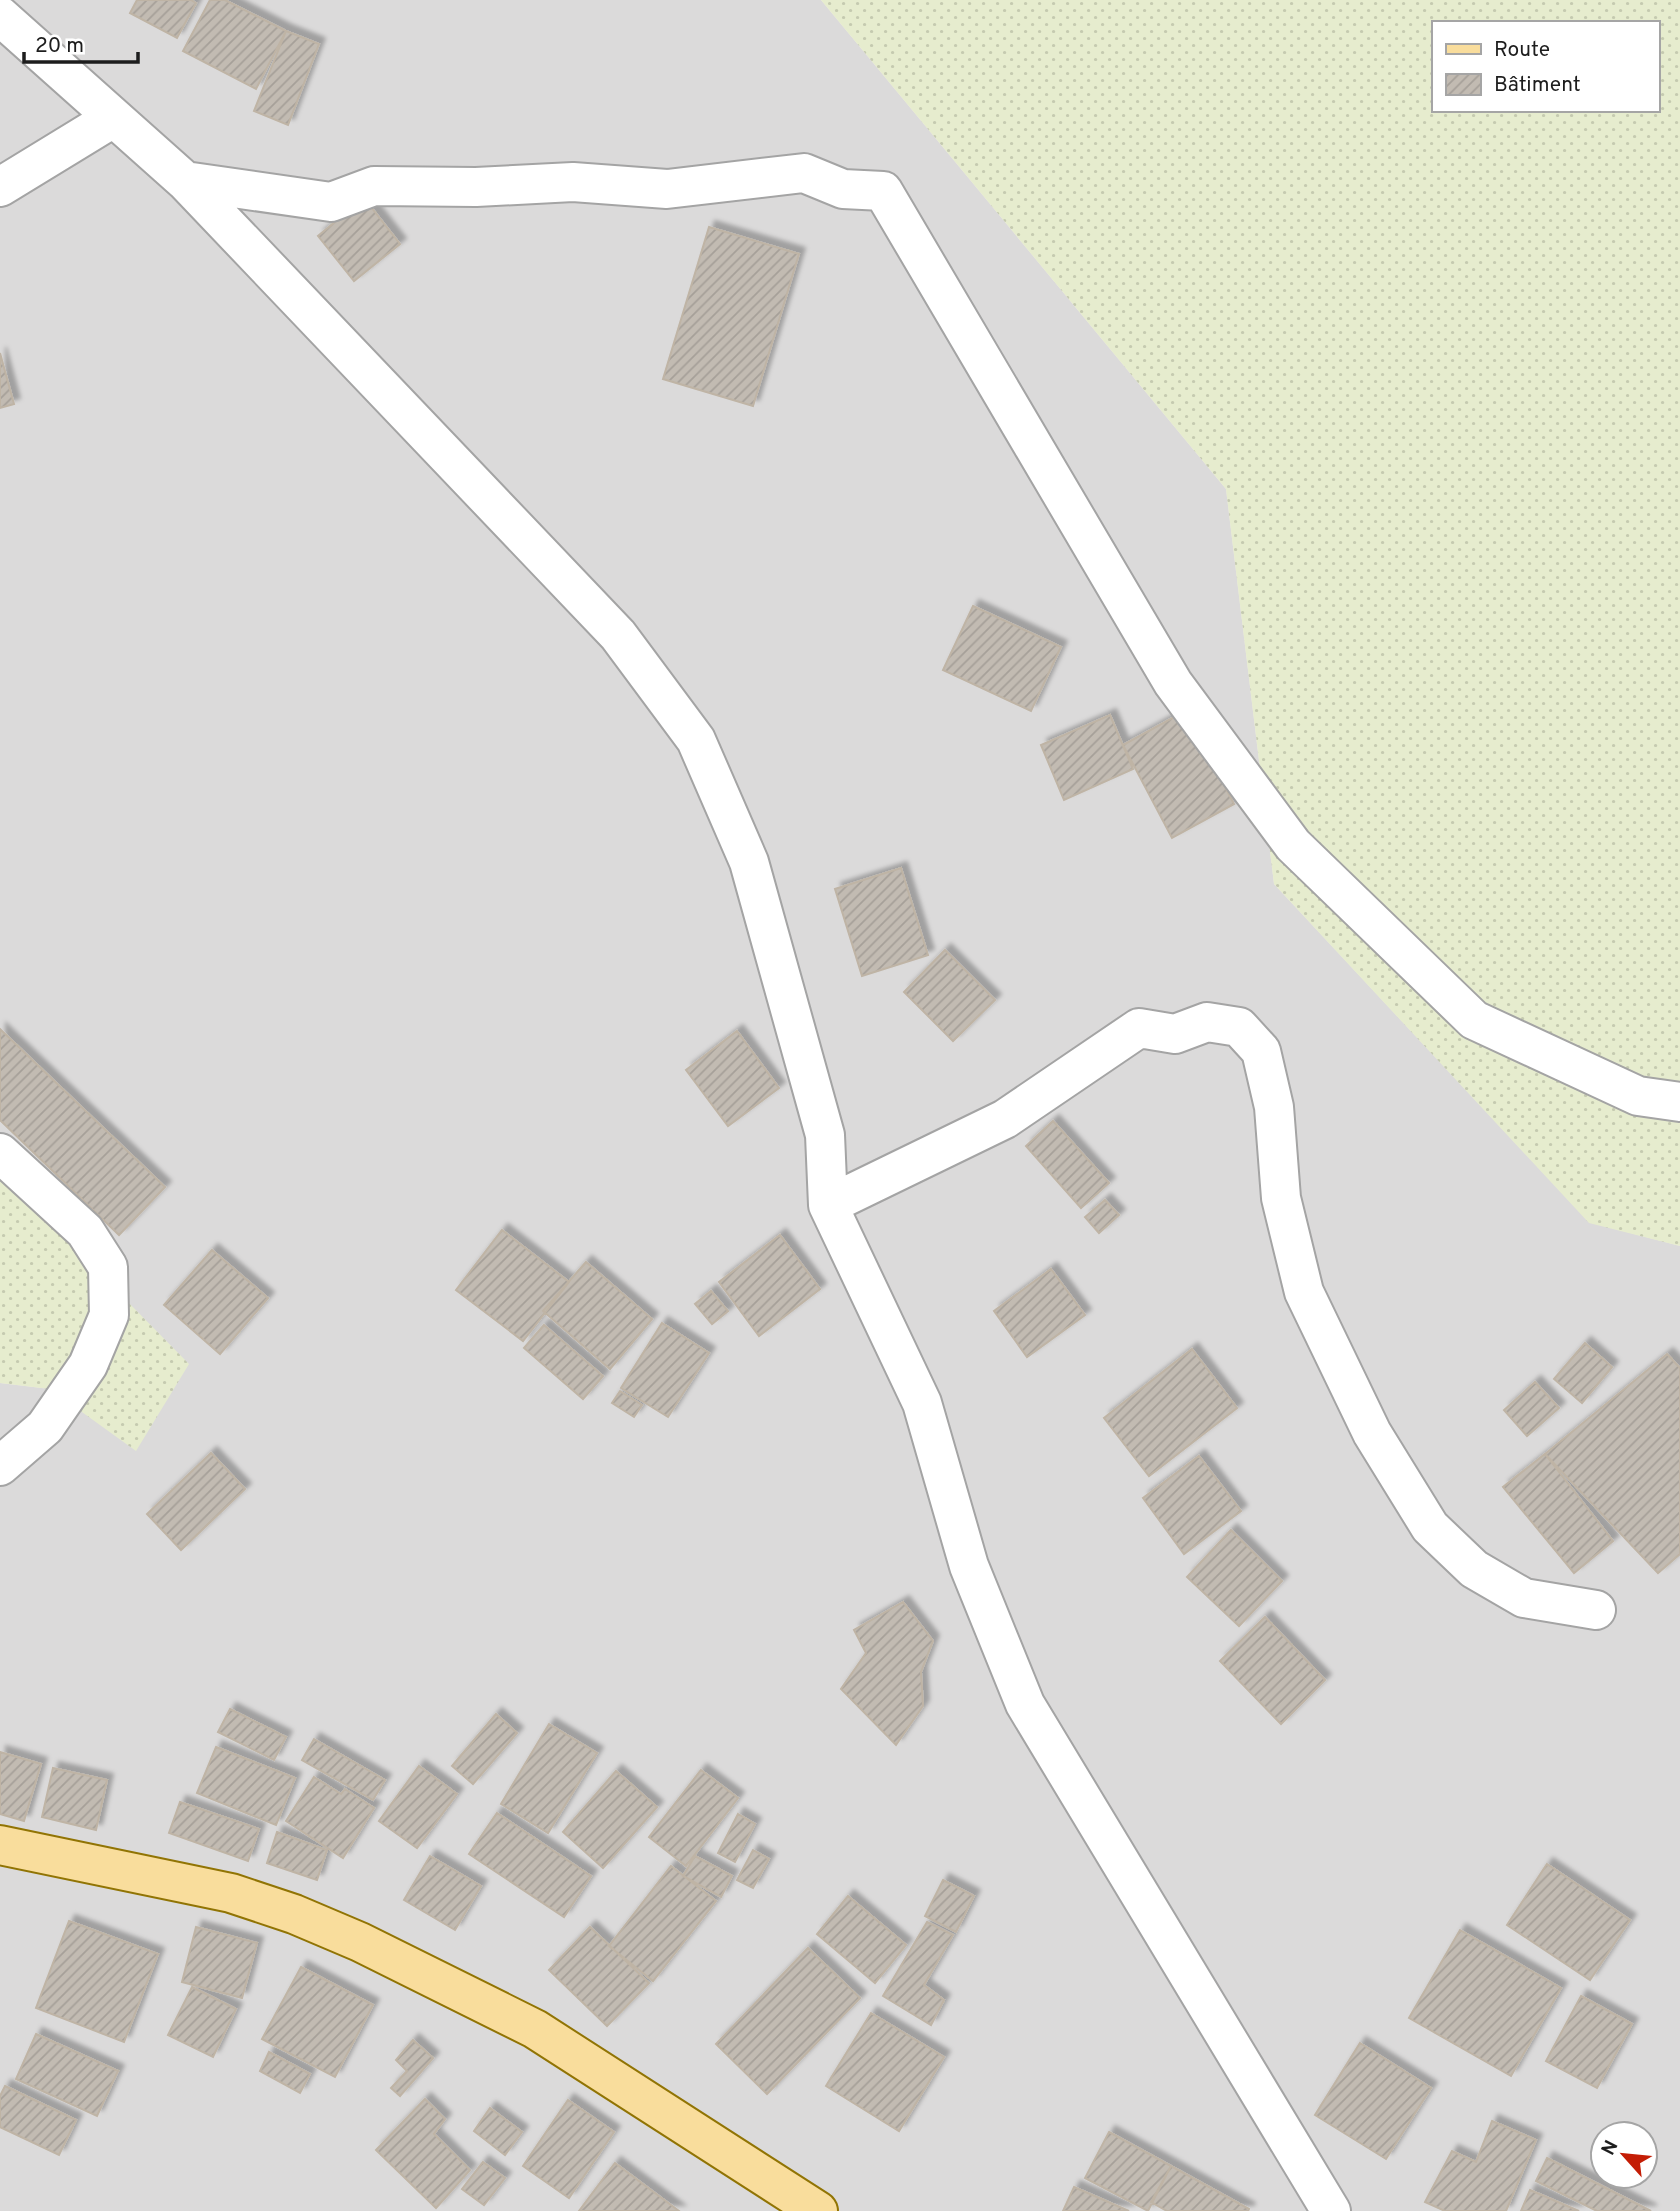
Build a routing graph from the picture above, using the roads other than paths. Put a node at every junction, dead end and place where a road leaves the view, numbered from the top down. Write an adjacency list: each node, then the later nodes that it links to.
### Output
1 (0, 16): 2 (street)
2 (113, 118): 3 (street); 4 (street)
3 (185, 181): 5 (street); 7 (street)
4 (0, 187)
5 (1680, 1102)
6 (0, 1153): 8 (street)
7 (828, 1205): 9 (street); 12 (street)
8 (0, 1466)
9 (1596, 1611)
10 (0, 1846): 11 (main road)
11 (818, 2211)
12 (1331, 2211)

